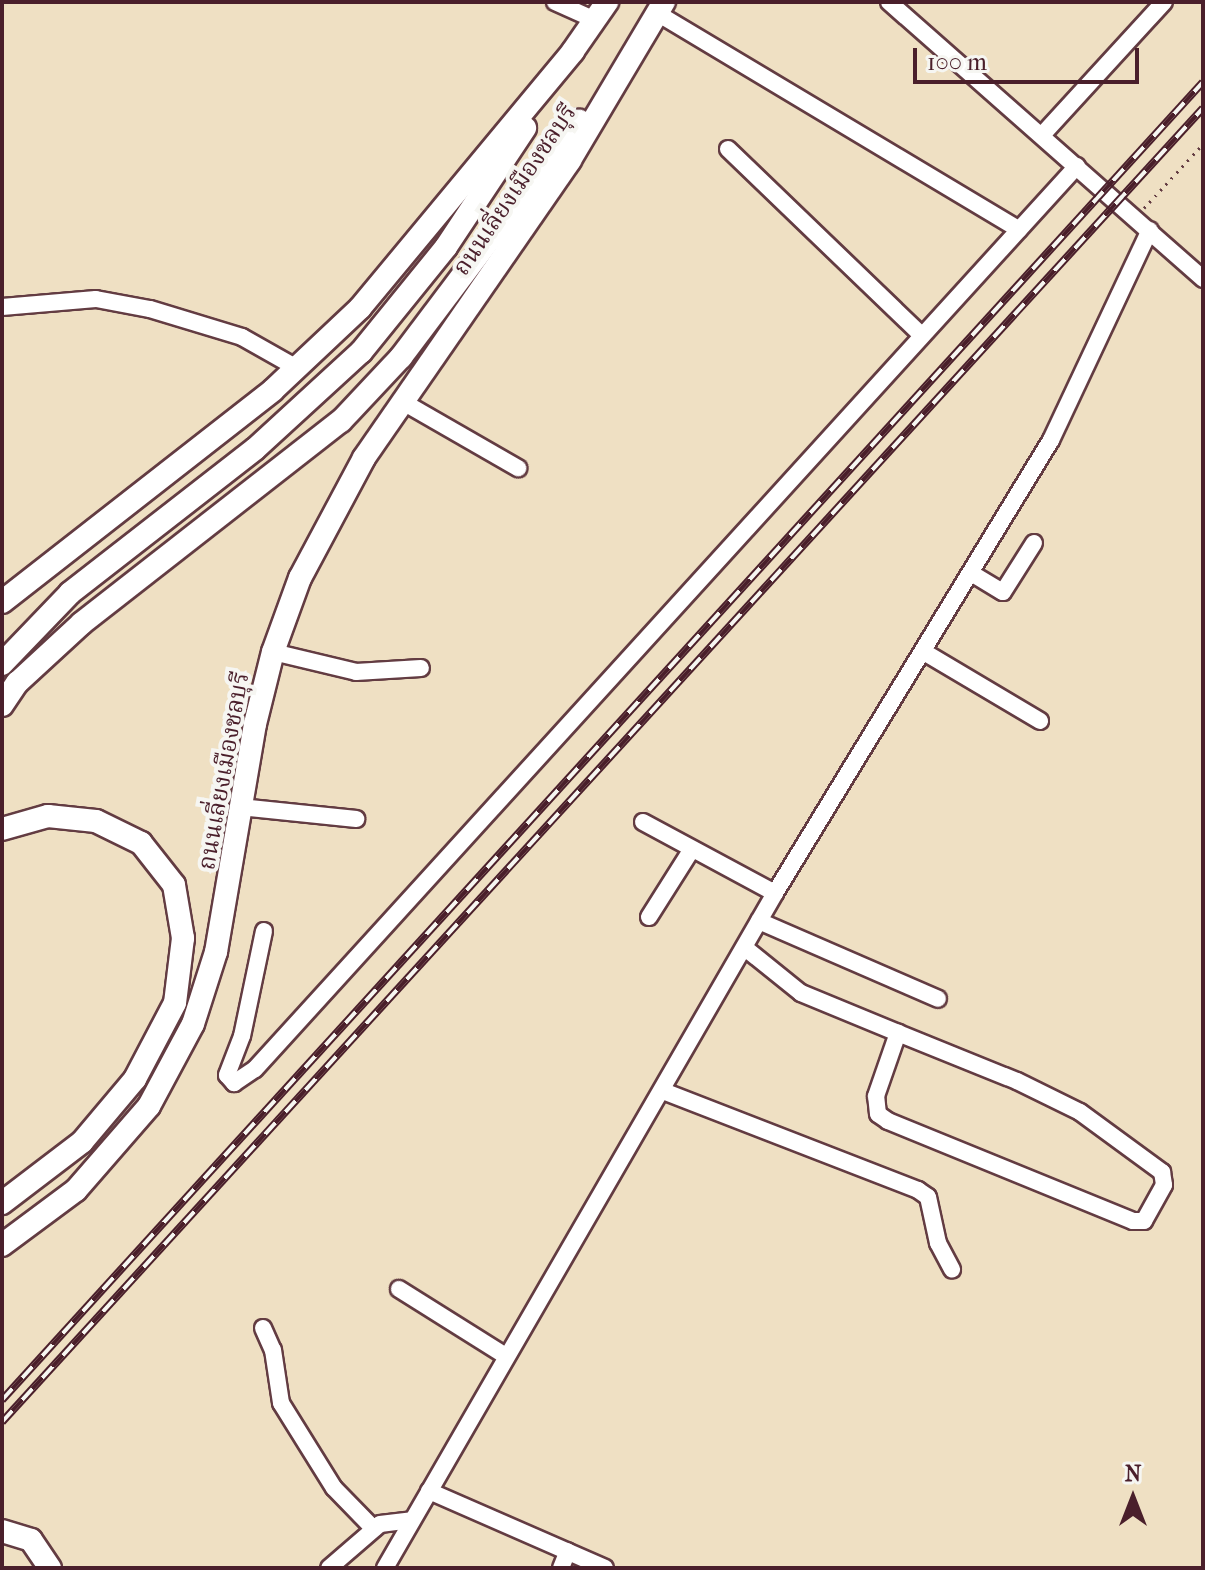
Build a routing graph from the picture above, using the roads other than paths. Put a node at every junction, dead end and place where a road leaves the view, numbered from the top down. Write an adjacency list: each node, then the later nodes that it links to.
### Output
1 (555, 2): 5 (street)
2 (889, 2): 8 (street)
3 (1164, 2): 8 (street)
4 (661, 8): 6 (highway, ถนนเลี่ยงเมืองชลบุรี); 11 (street)
5 (601, 11): 7 (highway, ถนนเลี่ยงเมืองชลบุรี)
6 (643, 33): 17 (highway, ถนนเลี่ยงเมืองชลบุรี); 26 (highway)
7 (573, 51): 16 (highway, ถนนเลี่ยงเมืองชลบุรี); 24 (highway)
8 (1043, 134): 10 (street)
9 (728, 149): 15 (street)
10 (1077, 166): 11 (street); 12 (street)
11 (1019, 230): 15 (street)
12 (1150, 230): 13 (street); 20 (street)
13 (1203, 279)
14 (2, 307): 16 (street)
15 (921, 335): 36 (street)
16 (297, 368): 21 (highway, ถนนเลี่ยงเมืองชลบุรี)
17 (403, 402): 18 (street); 22 (highway, ถนนเลี่ยงเมืองชลบุรี)
18 (518, 468)
19 (1034, 543): 20 (street)
20 (971, 573): 23 (street)
21 (2, 602)
22 (273, 652): 25 (street); 28 (highway, ถนนเลี่ยงเมืองชลบุรี)
23 (924, 652): 27 (street); 33 (street)
24 (2, 664)
25 (421, 668)
26 (2, 705)
27 (1040, 721)
28 (240, 807): 29 (street); 42 (highway, ถนนเลี่ยงเมืองชลบุรี)
29 (356, 819)
30 (643, 822): 32 (street)
31 (2, 829): 41 (highway)
32 (692, 849): 33 (street); 34 (street)
33 (775, 893): 35 (street)
34 (649, 917)
35 (759, 921): 37 (street); 38 (street)
36 (264, 931)
37 (745, 948): 39 (street); 40 (street)
38 (938, 999)
39 (898, 1033): 39 (street)
40 (663, 1091): 43 (street); 46 (street)
41 (2, 1203)
42 (2, 1245)
43 (952, 1269)
44 (399, 1289): 46 (street)
45 (263, 1328): 49 (street)
46 (506, 1356): 47 (street)
47 (429, 1491): 48 (street); 51 (street)
48 (412, 1520): 49 (street); 54 (street)
49 (374, 1529): 53 (street)
50 (2, 1531): 52 (highway)
51 (568, 1551): 55 (street); 56 (street)
52 (50, 1568)
53 (329, 1568)
54 (385, 1568)
55 (561, 1568)
56 (605, 1568)

